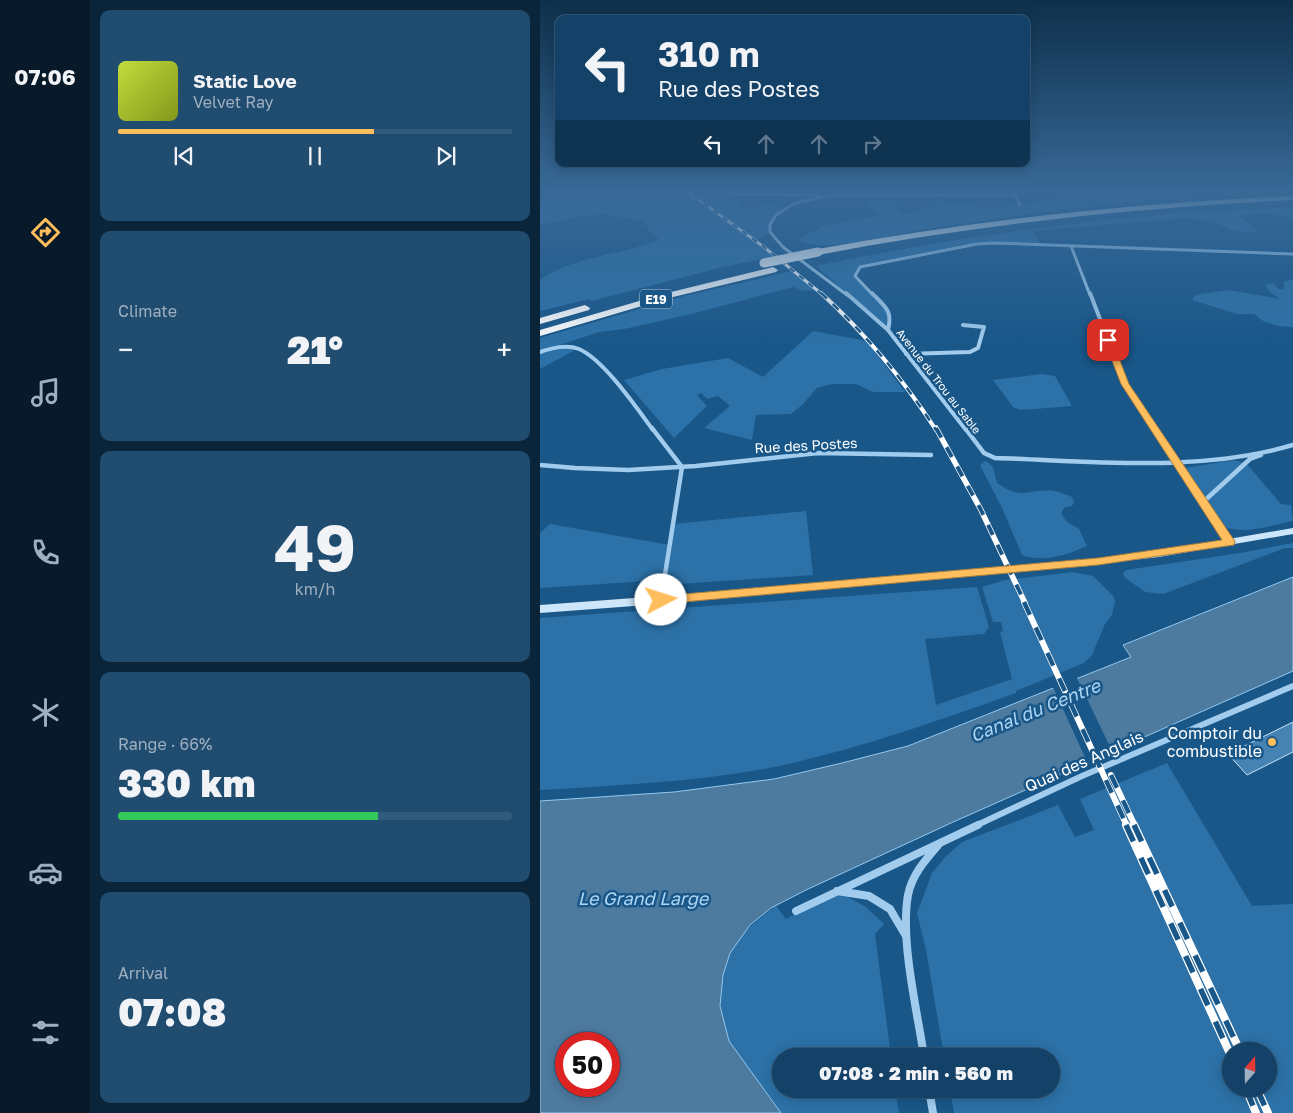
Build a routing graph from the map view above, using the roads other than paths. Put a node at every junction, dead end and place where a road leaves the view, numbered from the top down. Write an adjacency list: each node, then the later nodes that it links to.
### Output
1 (778, 241): 10 (street)
2 (876, 241): 6 (highway, E19, bridge)
3 (921, 241): 11 (highway, E19)
4 (1071, 246): 5 (street, Avenue du Trou au Sable); 10 (street, Avenue du Trou au Sable); 17 (street)
5 (1293, 254)
6 (620, 299)
7 (592, 306): 8 (highway)
8 (540, 321)
9 (963, 325): 13 (street)
10 (888, 330): 13 (street, Avenue du Trou au Sable)
11 (540, 333)
12 (540, 352): 19 (street)
13 (906, 354): 17 (street, Avenue du Trou au Sable)
14 (1293, 445): 15 (street)
15 (1270, 452): 17 (street); 20 (street)
16 (932, 455): 19 (street, Rue des Postes)
17 (1176, 464): 20 (street)
18 (540, 465): 19 (street, Rue des Postes)
19 (682, 467): 23 (street)
20 (1202, 503): 22 (street)
21 (1293, 531): 22 (main road)
22 (1230, 542): 23 (main road)
23 (661, 600): 24 (main road)
24 (540, 609)
25 (1293, 686): 26 (street, Quai des Anglais)
26 (942, 840): 27 (street, Quai des Anglais); 29 (street)
27 (837, 891): 28 (street, Quai des Anglais); 29 (street)
28 (796, 911)
29 (906, 937): 30 (street)
30 (923, 1048)
31 (930, 1098): 32 (street)
32 (933, 1113)

